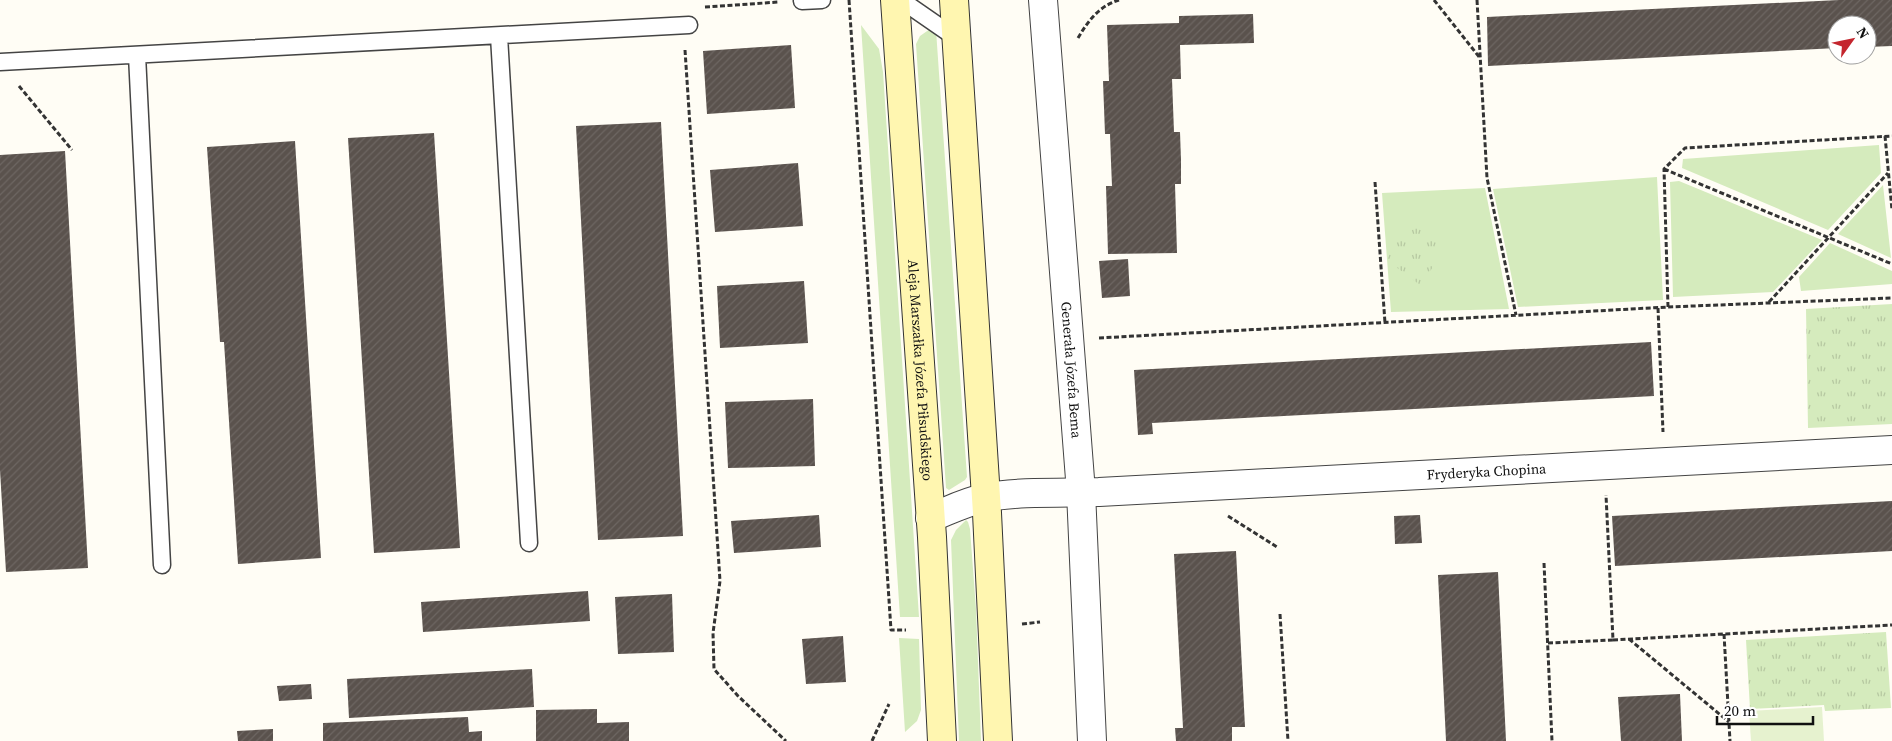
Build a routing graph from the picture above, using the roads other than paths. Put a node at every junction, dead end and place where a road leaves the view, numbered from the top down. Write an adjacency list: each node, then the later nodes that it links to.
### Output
1 (822, 0): 6 (lane)
2 (895, 0): 15 (street, Aleja Marszałka Józefa Piłsudskiego)
3 (901, 0): 9 (lane)
4 (954, 0): 9 (street)
5 (1043, 0): 13 (street, Generała Józefa Bema)
6 (802, 1)
7 (689, 25): 8 (lane)
8 (499, 36): 10 (lane); 16 (lane)
9 (956, 38): 14 (street)
10 (137, 55): 11 (lane); 17 (lane)
11 (0, 62)
12 (1892, 450): 13 (street, Fryderyka Chopina)
13 (1081, 492): 14 (street, Fryderyka Chopina); 20 (street, Generała Józefa Bema)
14 (986, 498): 15 (street, Fryderyka Chopina); 19 (street)
15 (930, 518): 18 (street, Aleja Marszałka Józefa Piłsudskiego)
16 (529, 543)
17 (162, 565)
18 (942, 741)
19 (998, 741)
20 (1092, 741)

